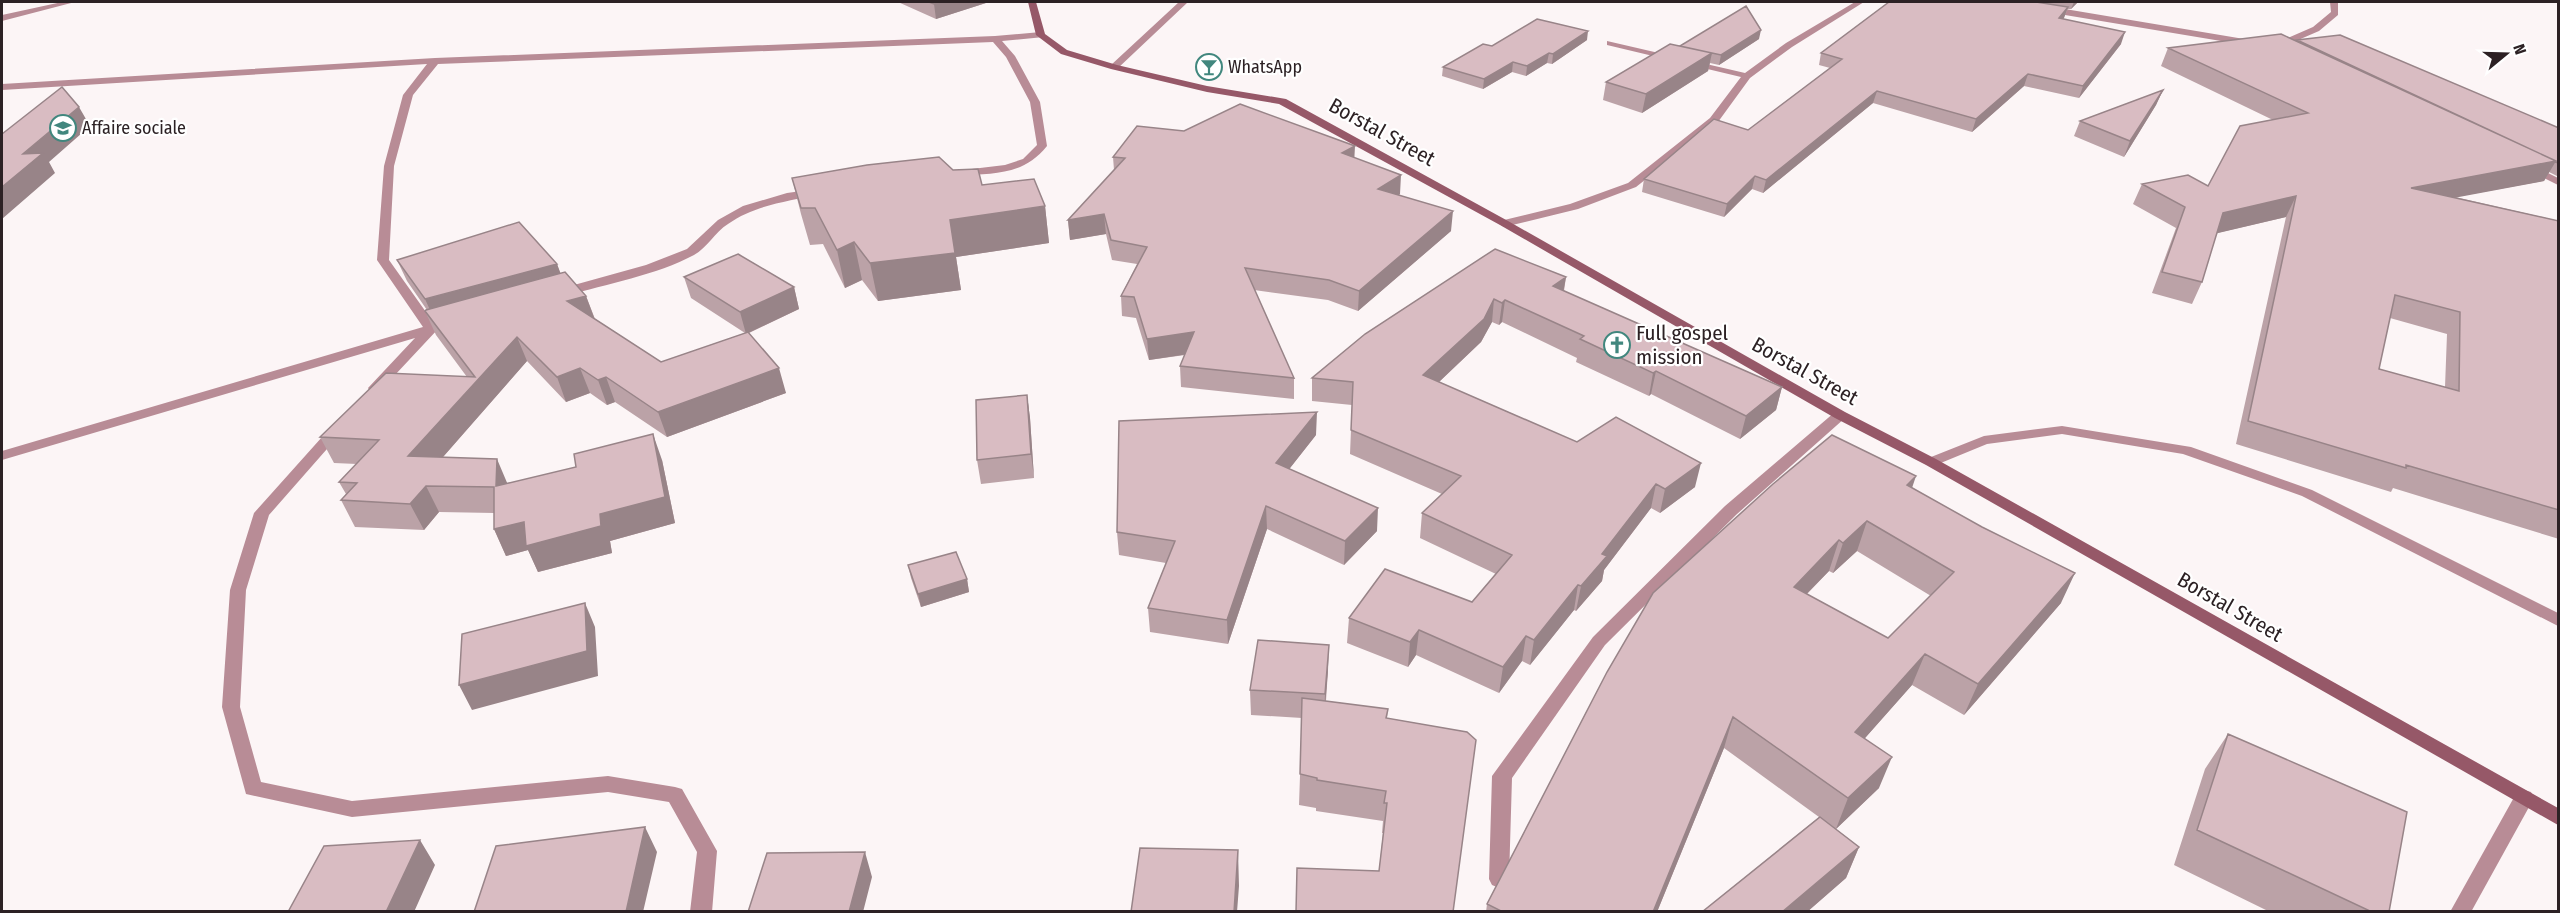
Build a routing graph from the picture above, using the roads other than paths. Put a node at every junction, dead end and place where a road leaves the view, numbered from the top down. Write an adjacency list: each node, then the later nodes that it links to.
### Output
1 (71, 2): 7 (street)
2 (1032, 2): 8 (street)
3 (1184, 2): 14 (street)
4 (1860, 2): 15 (street)
5 (2334, 2): 11 (street)
6 (2033, 7): 11 (street)
7 (2, 18)
8 (1041, 35): 9 (street); 14 (street, Borstal Street)
9 (995, 39): 13 (street); 18 (street)
10 (1610, 43): 15 (street)
11 (2275, 47): 12 (street)
12 (2286, 52)
13 (435, 61): 16 (street); 23 (street)
14 (1114, 67): 21 (street, Borstal Street)
15 (1747, 76): 21 (street)
16 (2, 87)
17 (2520, 162): 19 (street)
18 (950, 175)
19 (2559, 182)
20 (829, 190): 22 (street)
21 (1504, 223): 26 (street, Borstal Street)
22 (546, 297)
23 (437, 328): 24 (street); 27 (street)
24 (366, 397)
25 (350, 414): 33 (street)
26 (1840, 415): 28 (street, Borstal Street); 32 (street)
27 (2, 456)
28 (1931, 462): 29 (street); 30 (street, Borstal Street)
29 (2559, 620)
30 (2524, 798): 31 (street, Borstal Street); 34 (street)
31 (2559, 817)
32 (1499, 879)
33 (701, 912)
34 (2460, 912)

